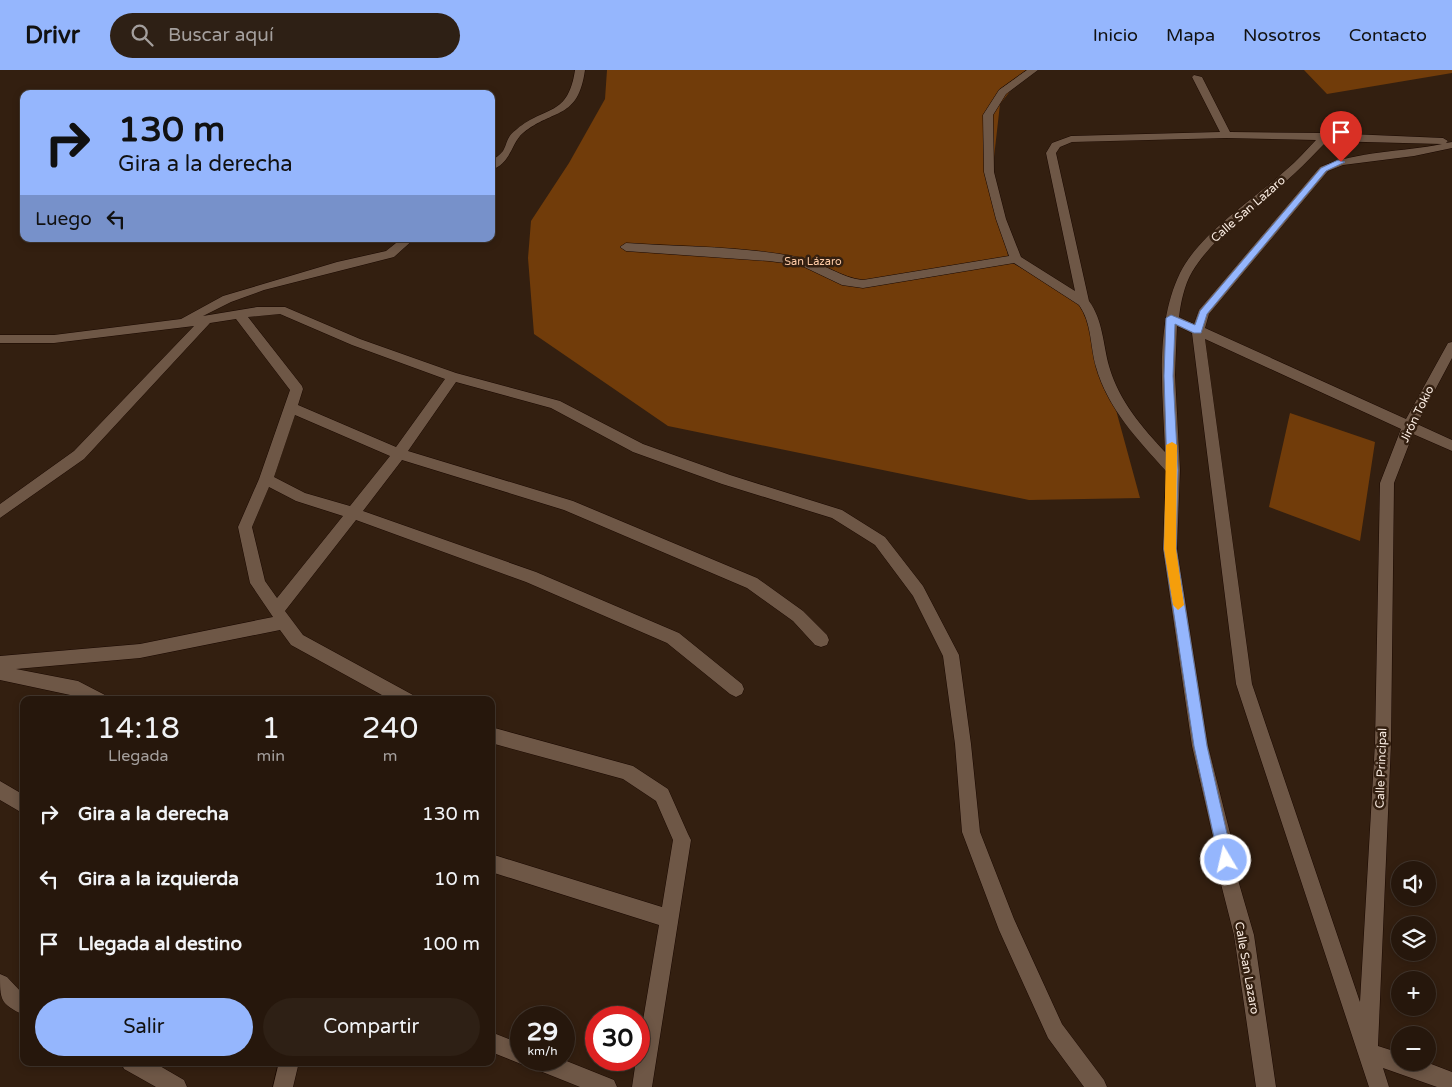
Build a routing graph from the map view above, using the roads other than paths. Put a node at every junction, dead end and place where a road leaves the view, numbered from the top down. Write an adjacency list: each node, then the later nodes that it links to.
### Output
1 (580, 70): 7 (street)
2 (1033, 70): 10 (street)
3 (1197, 77): 4 (street)
4 (1226, 135): 5 (street); 11 (street)
5 (1326, 136): 6 (street); 13 (street, Calle San Lazaro)
6 (1452, 143): 16 (street)
7 (495, 163)
8 (404, 242): 15 (street)
9 (626, 247): 10 (street)
10 (1016, 259): 11 (street)
11 (1083, 302): 24 (street)
12 (240, 315): 14 (street); 19 (street); 20 (street)
13 (1171, 318): 16 (street); 24 (street, Calle San Lazaro)
14 (206, 320): 15 (street); 27 (street)
15 (178, 324): 17 (street)
16 (1198, 330): 21 (street); 45 (street)
17 (0, 339)
18 (1452, 346): 21 (street, Jirón Tokio)
19 (453, 377): 23 (street); 54 (street)
20 (292, 408): 23 (street); 25 (street)
21 (1409, 426): 22 (street); 26 (street, Jirón Tokio)
22 (1452, 446)
23 (399, 454): 28 (street); 30 (street)
24 (1173, 470): 55 (street, Calle San Lazaro)
25 (266, 479): 28 (street); 29 (street)
26 (1387, 483): 45 (street, Calle Principal)
27 (0, 512)
28 (353, 513): 29 (street); 33 (street)
29 (280, 616): 31 (street); 35 (street)
30 (821, 640)
31 (0, 663)
32 (0, 673): 34 (street)
33 (736, 689)
34 (91, 696)
35 (400, 696)
36 (495, 736): 40 (street)
37 (0, 790): 38 (street)
38 (20, 802)
39 (495, 863): 40 (street)
40 (670, 919): 53 (street)
41 (0, 984): 42 (street)
42 (20, 1003)
43 (495, 1044): 44 (street)
44 (510, 1050)
45 (1368, 1052): 49 (street); 56 (street)
46 (138, 1066): 50 (street)
47 (288, 1066): 51 (street)
48 (566, 1071): 52 (street)
49 (1452, 1082)
50 (177, 1087)
51 (283, 1087)
52 (607, 1087)
53 (642, 1087)
54 (1097, 1087)
55 (1266, 1087)
56 (1379, 1087)

